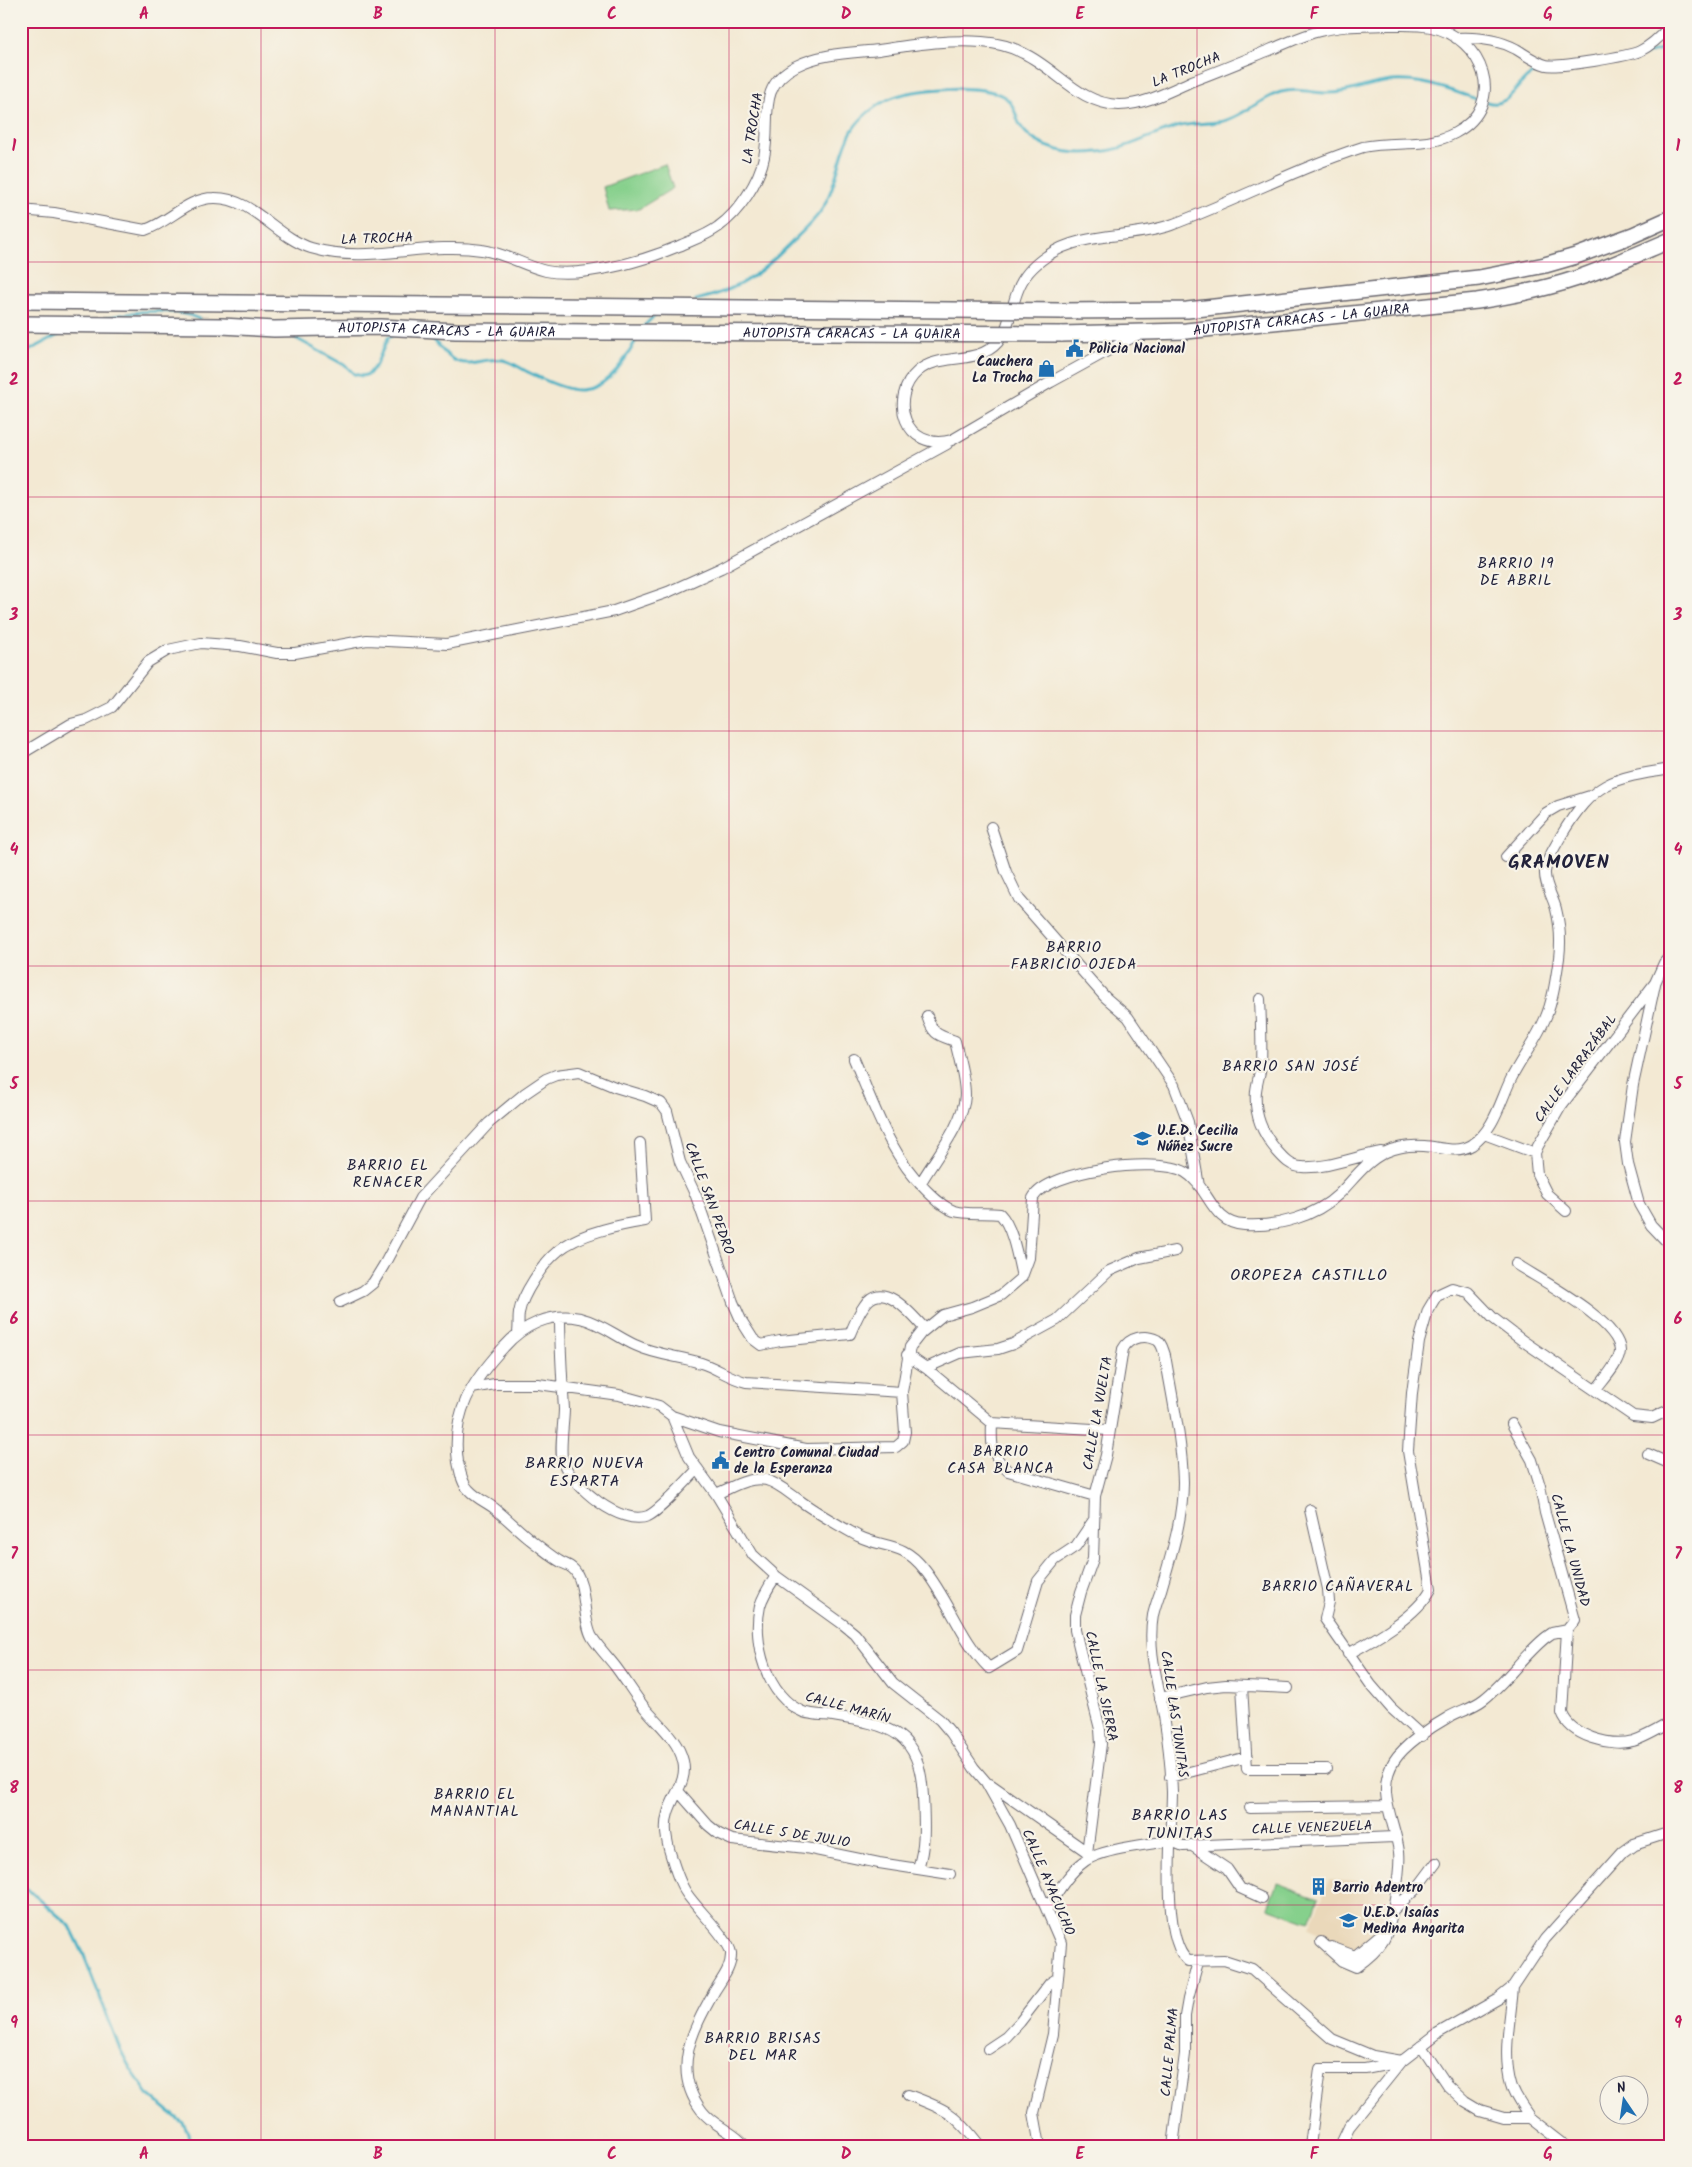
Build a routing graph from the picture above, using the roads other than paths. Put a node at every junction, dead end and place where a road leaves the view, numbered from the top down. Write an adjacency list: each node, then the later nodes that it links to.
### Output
1 (1662, 21): 2 (street)
2 (1456, 38): 3 (street, LA TROCHA); 9 (street, LA TROCHA)
3 (21, 210)
4 (1671, 218): 6 (highway, AUTOPISTA CARACAS - LA GUAIRA, bridge)
5 (1671, 240): 8 (highway, AUTOPISTA CARACAS - LA GUAIRA)
6 (21, 300)
7 (21, 324): 8 (highway, AUTOPISTA CARACAS - LA GUAIRA, bridge)
8 (1141, 333): 9 (street, LA TROCHA)
9 (961, 436): 10 (street)
10 (21, 754)
11 (1671, 769): 12 (street)
12 (1591, 796): 14 (street); 20 (street)
13 (991, 827): 25 (street)
14 (1506, 857)
15 (1671, 955): 16 (street, CALLE LARRAZÁBAL)
16 (1655, 983): 23 (street, CALLE LARRAZÁBAL); 27 (street)
17 (1260, 999): 22 (street)
18 (927, 1016): 24 (street)
19 (854, 1059): 24 (street)
20 (1484, 1134): 22 (street); 23 (street)
21 (640, 1143): 34 (street)
22 (1387, 1151): 25 (street)
23 (1535, 1153): 26 (street)
24 (920, 1184): 30 (street)
25 (1199, 1186): 30 (street)
26 (1566, 1211)
27 (1671, 1246)
28 (1175, 1251): 37 (street)
29 (1516, 1264): 40 (street)
30 (1022, 1277): 33 (street)
31 (340, 1302): 33 (street, CALLE SAN PEDRO)
32 (560, 1317): 34 (street); 39 (street); 41 (street)
33 (925, 1329): 36 (street)
34 (518, 1333): 38 (street)
35 (1133, 1338): 46 (street, CALLE LA VUELTA); 59 (street, CALLE LAS TUNITAS)
36 (907, 1354): 37 (street); 41 (street)
37 (926, 1368): 44 (street)
38 (472, 1388): 39 (street); 66 (street)
39 (562, 1388): 43 (street); 49 (street)
40 (1596, 1390): 42 (street); 56 (street)
41 (902, 1392): 43 (street)
42 (1671, 1409)
43 (672, 1416): 49 (street)
44 (992, 1423): 46 (street); 51 (street)
45 (1512, 1424): 55 (street, CALLE LA UNIDAD)
46 (1109, 1430): 51 (street, CALLE LA VUELTA)
47 (1648, 1454): 48 (street)
48 (1671, 1464)
49 (698, 1469): 50 (street)
50 (716, 1494): 53 (street); 54 (street)
51 (1095, 1496): 53 (street, CALLE LA SIERRA)
52 (1310, 1510): 56 (street)
53 (1093, 1520): 73 (street, CALLE LA SIERRA)
54 (776, 1576): 65 (street); 75 (street, CALLE MARÍN)
55 (1567, 1630): 60 (street, CALLE LA UNIDAD); 61 (street, CALLE VENEZUELA)
56 (1348, 1654): 61 (street)
57 (1242, 1686): 58 (street); 59 (street); 62 (street)
58 (1288, 1688)
59 (1160, 1698): 64 (street, CALLE LAS TUNITAS)
60 (1671, 1722)
61 (1422, 1736): 67 (street, CALLE VENEZUELA)
62 (1247, 1757): 63 (street); 64 (street)
63 (1326, 1769)
64 (1170, 1776): 71 (street, CALLE LAS TUNITAS)
65 (986, 1782): 73 (street); 78 (street, CALLE AYACUCHO)
66 (678, 1791): 75 (street, CALLE 5 DE JULIO); 88 (street)
67 (1386, 1806): 68 (street); 70 (street, CALLE VENEZUELA)
68 (1250, 1808)
69 (1671, 1832): 82 (street)
70 (1394, 1837): 72 (street, CALLE VENEZUELA); 79 (street, CALLE VENEZUELA)
71 (1170, 1841): 72 (street, CALLE VENEZUELA); 73 (street); 80 (street, CALLE LAS TUNITAS)
72 (1191, 1845): 77 (street)
73 (1090, 1855): 78 (street)
74 (1436, 1863): 79 (street)
75 (918, 1868): 76 (street, CALLE 5 DE JULIO)
76 (950, 1874)
77 (1262, 1898)
78 (1047, 1909): 81 (street, CALLE AYACUCHO)
79 (1391, 1919): 79 (street)
80 (1198, 1962): 85 (street); 91 (street, CALLE PALMA)
81 (1058, 1978): 84 (street); 90 (street, CALLE AYACUCHO)
82 (1514, 1987): 83 (street); 87 (street)
83 (1421, 2046): 85 (street); 87 (street)
84 (988, 2049)
85 (1402, 2061): 92 (street); 93 (street)
86 (908, 2095): 89 (street)
87 (1530, 2118): 94 (street)
88 (745, 2146)
89 (980, 2146)
90 (1040, 2146)
91 (1173, 2146)
92 (1310, 2146)
93 (1340, 2146)
94 (1566, 2146)

